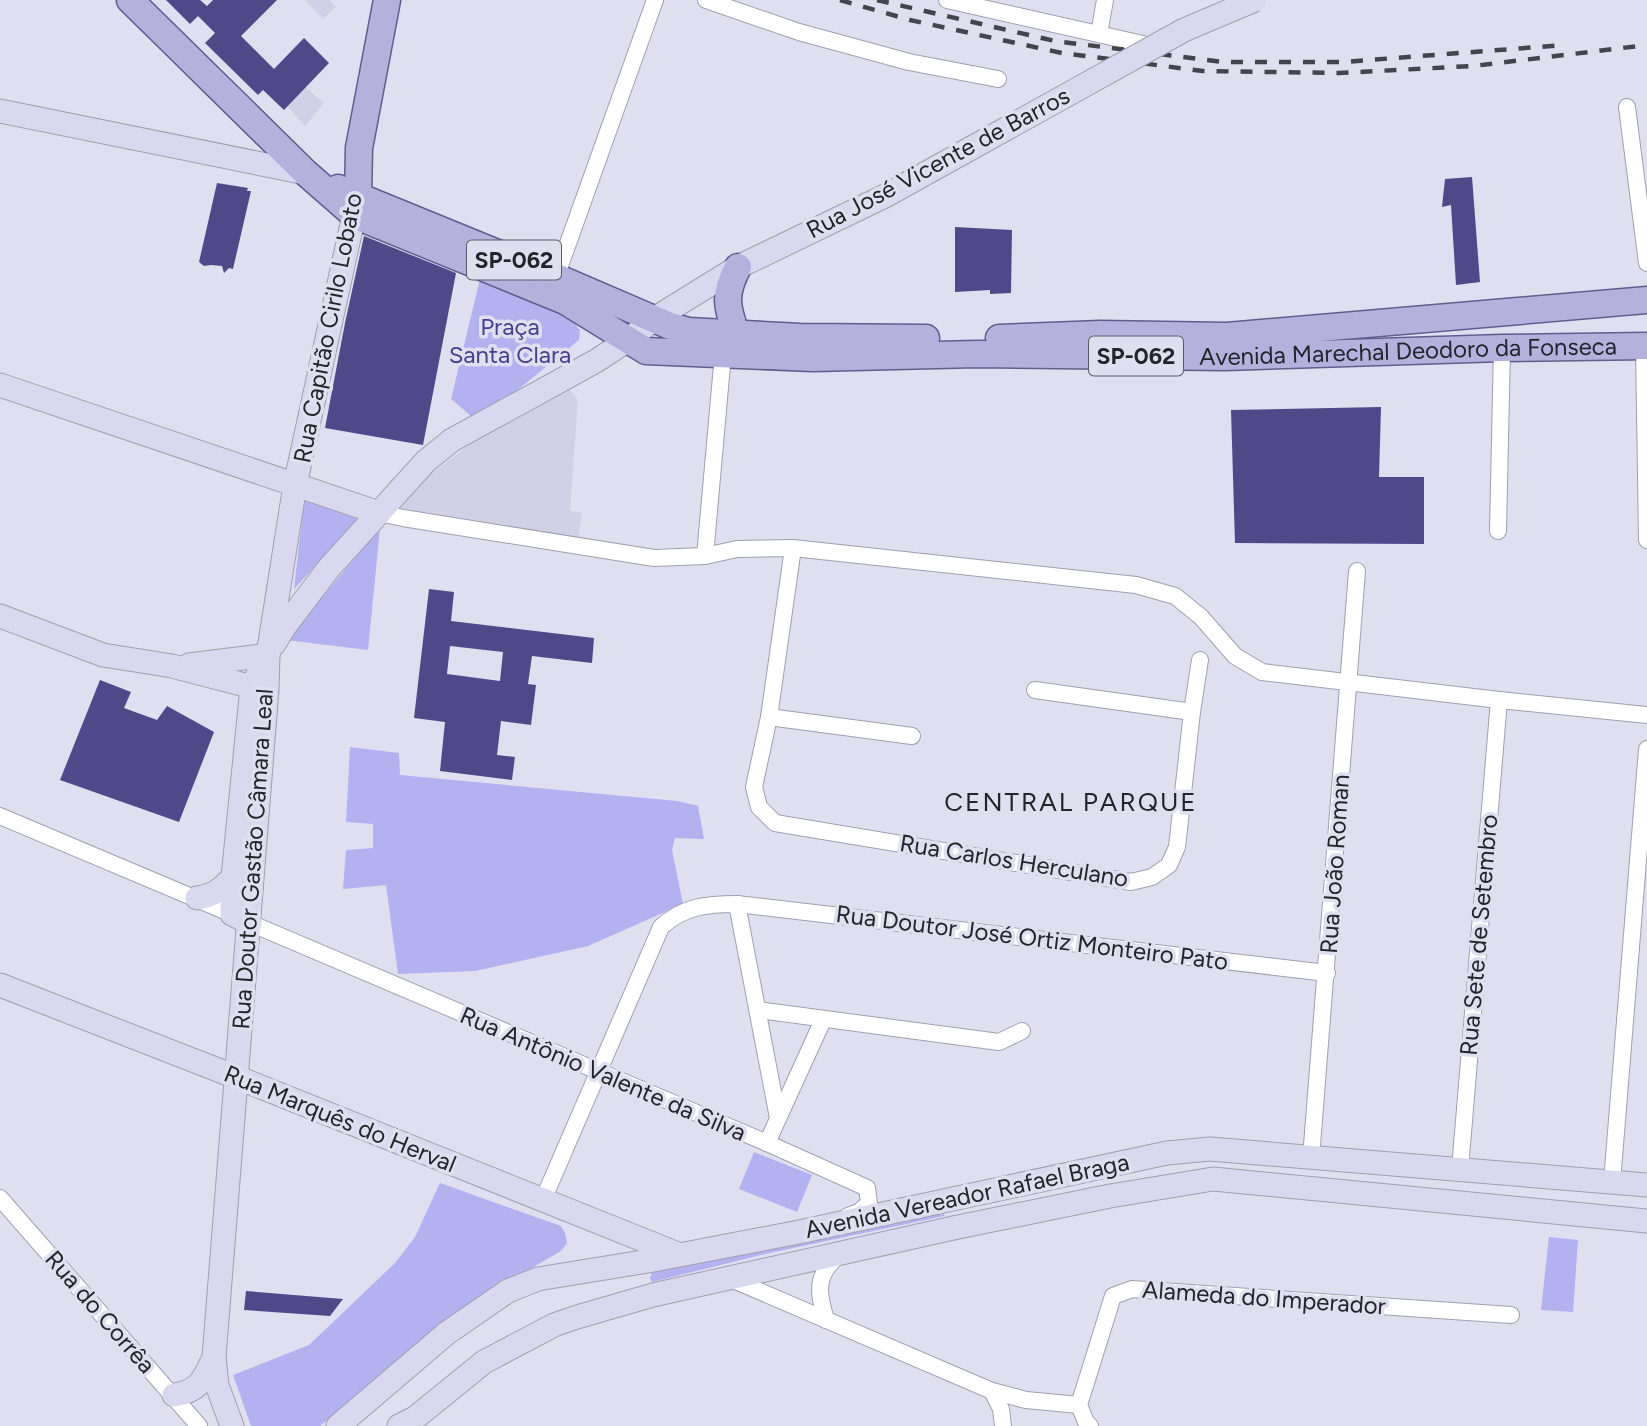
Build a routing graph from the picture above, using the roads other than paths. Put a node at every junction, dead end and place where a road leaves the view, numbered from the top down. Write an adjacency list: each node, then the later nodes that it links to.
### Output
1 (130, 0): 13 (main road, SP-062)
2 (387, 0): 14 (main road, Rua Capitão Cirilo Lobato)
3 (655, 0): 17 (street)
4 (706, 0): 10 (street)
5 (947, 0): 8 (street)
6 (1105, 0): 8 (street)
7 (1255, 0): 16 (main road, Rua José Vicente de Barros, bridge)
8 (1099, 34): 9 (street)
9 (1168, 49)
10 (998, 79)
11 (1627, 107): 15 (street)
12 (0, 111): 13 (main road)
13 (306, 173): 14 (main road, SP-062)
14 (356, 206): 17 (main road, SP-062); 22 (main road, SP-062); 28 (main road, Rua Capitão Cirilo Lobato)
15 (1647, 263)
16 (738, 267): 20 (main road, Rua José Vicente de Barros); 23 (main road)
17 (556, 277): 20 (main road, SP-062)
18 (1647, 300): 19 (main road, Avenida Marechal Deodoro da Fonseca / SP-062)
19 (1619, 302): 21 (main road, Avenida Marechal Deodoro da Fonseca / SP-062); 24 (main road)
20 (654, 319): 22 (main road, Rua José Vicente de Barros); 23 (main road, Avenida Marechal Deodoro da Fonseca / SP-062)
21 (1398, 322): 23 (main road, Avenida Marechal Deodoro da Fonseca / SP-062); 26 (main road)
22 (628, 340): 23 (main road, Avenida Marechal Deodoro da Fonseca / SP-062); 29 (main road, Rua José Vicente de Barros)
23 (729, 343): 26 (main road, Avenida Marechal Deodoro da Fonseca / SP-062); 33 (street)
24 (1637, 346): 25 (main road, Avenida Marechal Deodoro da Fonseca / SP-062); 31 (street)
25 (1502, 348): 26 (main road, Avenida Marechal Deodoro da Fonseca / SP-062); 30 (street)
26 (1382, 352)
27 (0, 385): 28 (main road)
28 (296, 485): 29 (main road); 36 (main road, Rua Capitão Cirilo Lobato)
29 (379, 513): 33 (street); 36 (main road, Rua José Vicente de Barros)
30 (1498, 531)
31 (1647, 540)
32 (793, 548): 33 (street); 39 (street); 45 (street)
33 (705, 556)
34 (1357, 571): 39 (street, Rua João Roman)
35 (0, 616): 38 (main road)
36 (268, 655): 38 (main road); 40 (main road)
37 (1199, 660): 43 (street, Rua Carlos Herculano)
38 (172, 666): 40 (main road)
39 (1349, 681): 42 (street); 53 (street, Rua João Roman)
40 (260, 689): 49 (main road); 52 (main road, Rua Doutor Gastão Câmara Leal)
41 (1035, 690): 43 (street)
42 (1499, 700): 44 (street); 64 (street, Rua Sete de Setembro)
43 (1192, 712): 45 (street, Rua Carlos Herculano)
44 (1647, 715)
45 (769, 717): 46 (street)
46 (912, 736)
47 (1647, 749): 66 (street)
48 (0, 816): 50 (street, Rua Antônio Valente da Silva)
49 (233, 877): 50 (main road); 52 (main road)
50 (197, 898): 52 (street, Rua Antônio Valente da Silva)
51 (737, 904): 53 (street, Rua Doutor José Ortiz Monteiro Pato); 55 (street); 58 (street, Rua Doutor José Ortiz Monteiro Pato)
52 (241, 918): 58 (street, Rua Antônio Valente da Silva); 59 (main road, Rua Doutor Gastão Câmara Leal)
53 (1327, 973): 62 (street, Rua João Roman)
54 (0, 985): 59 (main road, Rua Marquês do Herval)
55 (758, 1010): 56 (street); 60 (street)
56 (823, 1020): 57 (street); 60 (street)
57 (1022, 1031)
58 (599, 1072): 61 (street, Rua Antônio Valente da Silva); 70 (street, Rua Doutor José Ortiz Monteiro Pato)
59 (236, 1077): 70 (main road, Rua Marquês do Herval); 81 (main road, Rua Doutor Gastão Câmara Leal)
60 (778, 1118): 61 (street)
61 (766, 1143): 73 (street, Rua Antônio Valente da Silva)
62 (1311, 1157): 63 (main road, Avenida Vereador Rafael Braga); 64 (main road, Avenida Vereador Rafael Braga)
63 (1142, 1158): 65 (main road, Avenida Vereador Rafael Braga); 68 (main road)
64 (1460, 1169): 66 (main road, Avenida Vereador Rafael Braga)
65 (1066, 1175): 71 (main road); 73 (main road, Avenida Vereador Rafael Braga)
66 (1612, 1182): 67 (main road, Avenida Vereador Rafael Braga)
67 (1647, 1185)
68 (1110, 1196): 71 (main road, Avenida Vereador Rafael Braga); 72 (main road, Avenida Vereador Rafael Braga)
69 (0, 1198): 83 (street, Rua do Corrêa)
70 (544, 1200): 74 (main road, Rua Marquês do Herval)
71 (1039, 1211): 75 (main road, Avenida Vereador Rafael Braga)
72 (1647, 1221)
73 (794, 1233): 74 (main road, Avenida Vereador Rafael Braga)
74 (678, 1254): 76 (main road, Avenida Vereador Rafael Braga)
75 (839, 1254): 77 (main road, Avenida Vereador Rafael Braga); 80 (street)
76 (648, 1261): 78 (main road); 87 (main road, Avenida Vereador Rafael Braga)
77 (731, 1279): 78 (main road, Avenida Vereador Rafael Braga); 80 (street)
78 (653, 1296): 88 (main road, Avenida Vereador Rafael Braga)
79 (1511, 1315): 84 (street, Alameda do Imperador)
80 (826, 1320): 82 (street)
81 (214, 1357): 83 (main road, Rua Doutor Gastão Câmara Leal); 86 (main road, Rua Doutor Gastão Câmara Leal)
82 (992, 1391): 84 (street); 89 (street)
83 (174, 1395): 85 (street, Rua do Corrêa)
84 (1079, 1405): 90 (street)
85 (200, 1426)
86 (232, 1426)
87 (338, 1426)
88 (399, 1426)
89 (1003, 1426)
90 (1090, 1426)

